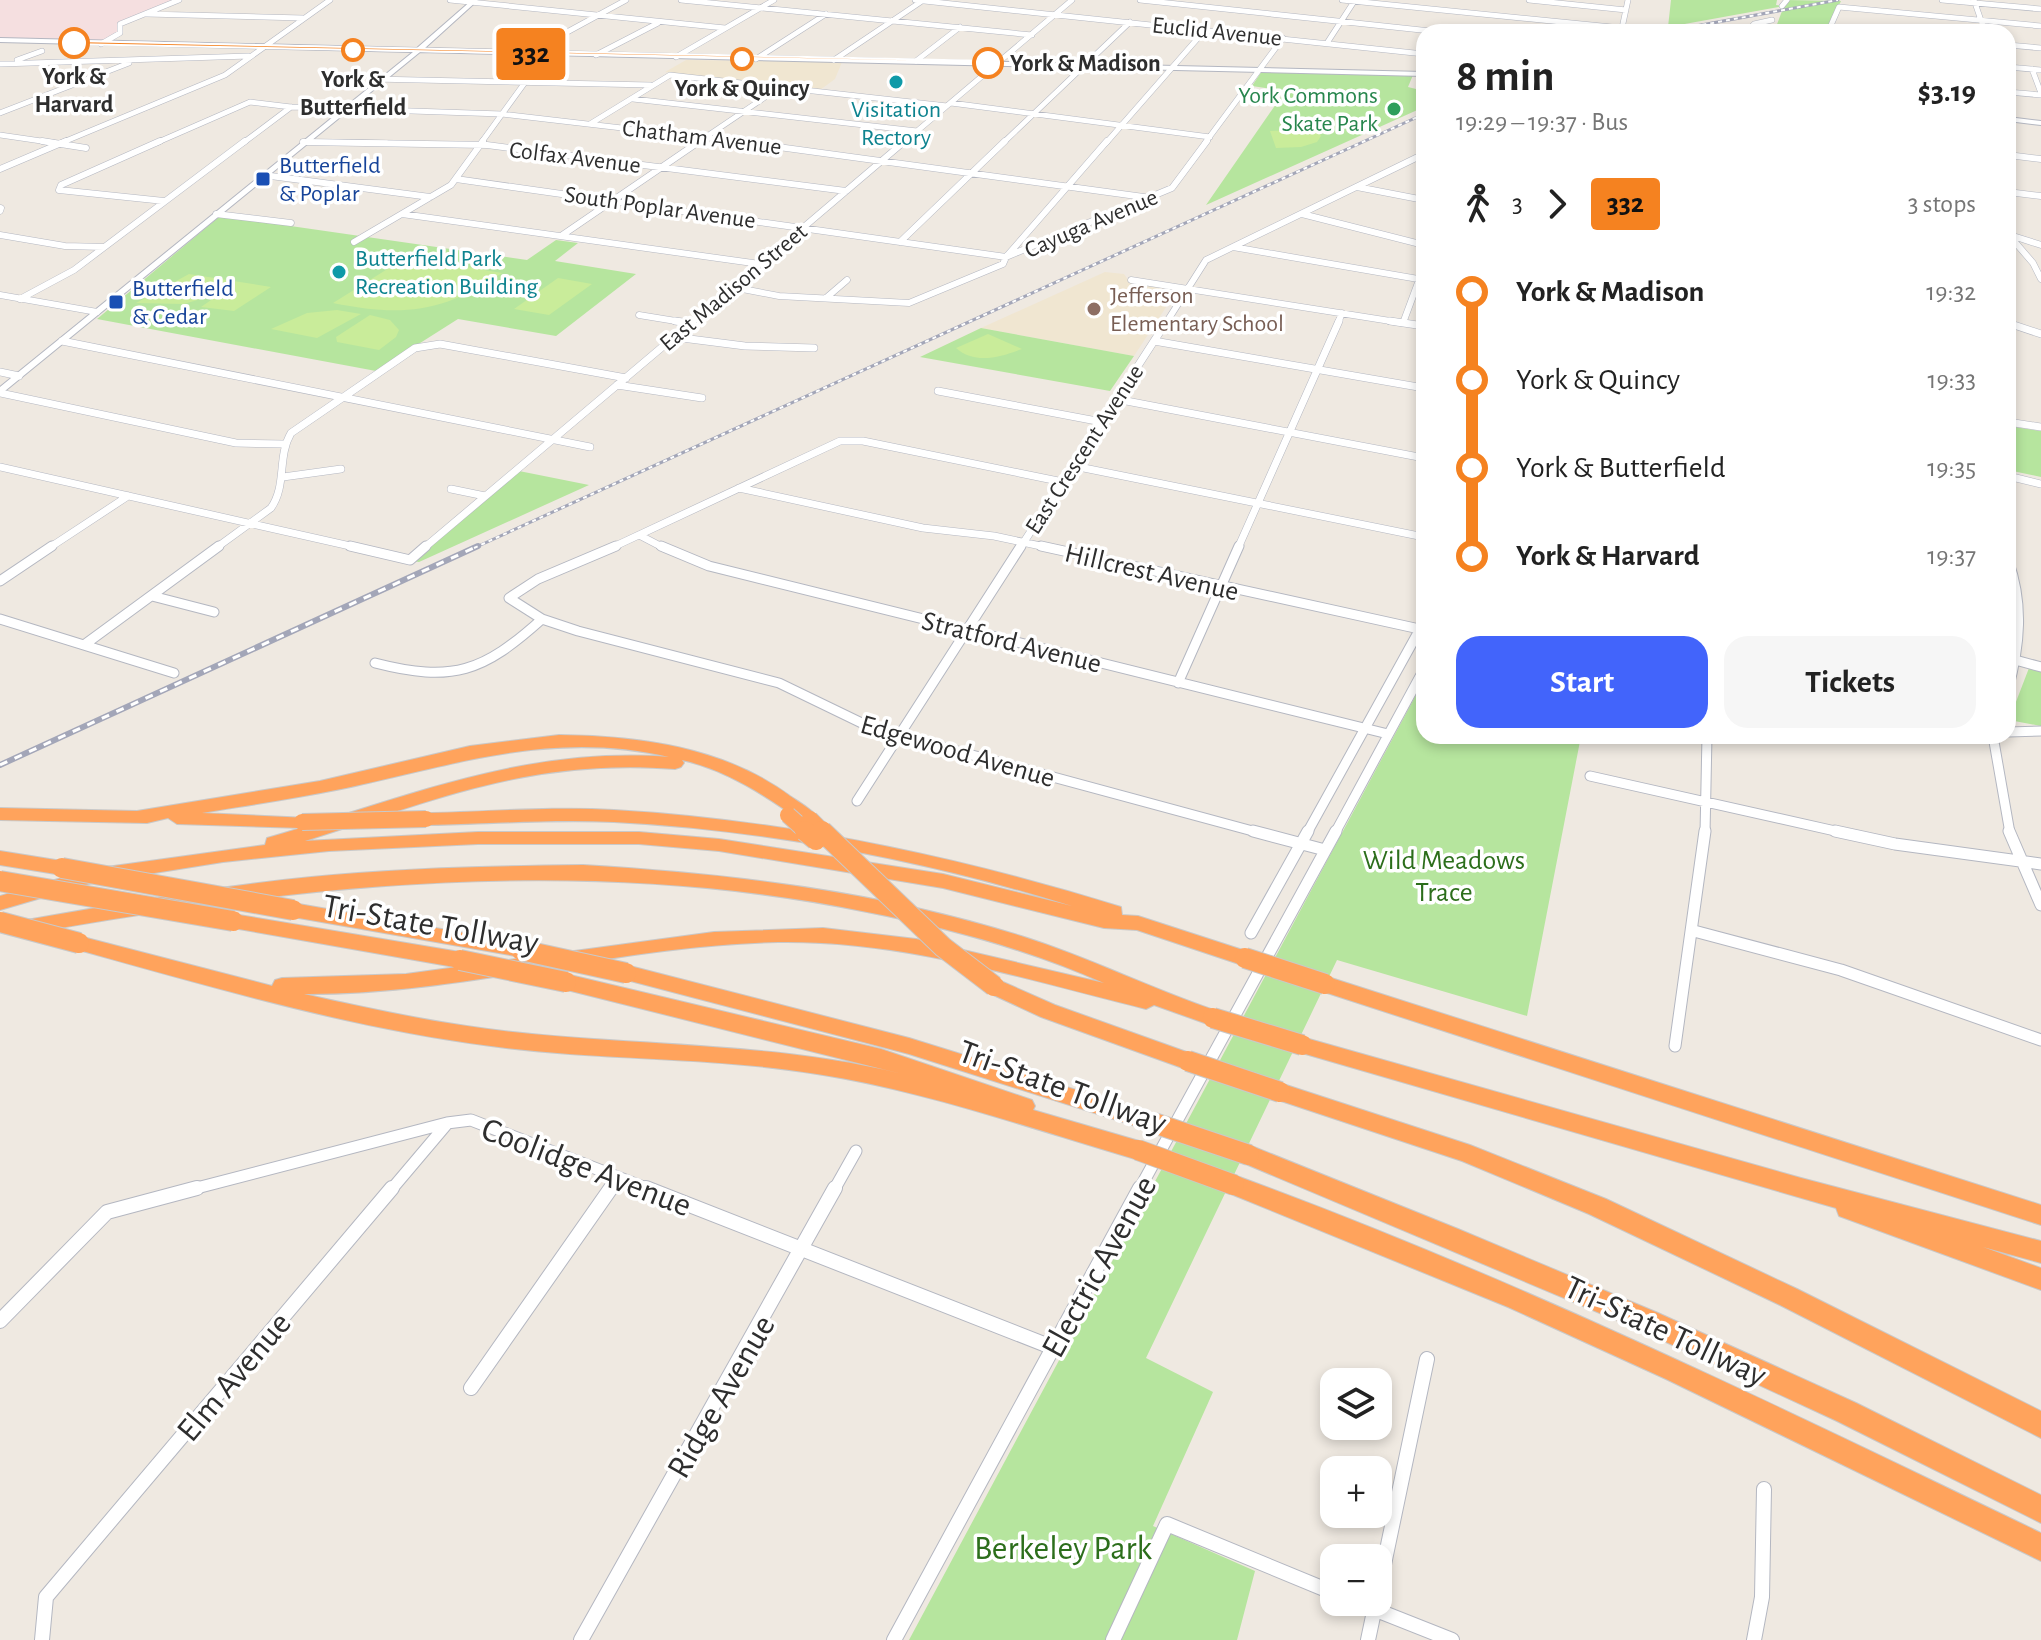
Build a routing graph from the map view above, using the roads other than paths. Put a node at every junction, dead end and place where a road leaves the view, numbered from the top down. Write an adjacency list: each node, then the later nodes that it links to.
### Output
1 (181, 0): 26 (street); 47 (street)
2 (330, 0): 26 (street)
3 (450, 0): 16 (street)
4 (626, 0): 25 (street)
5 (681, 0): 20 (street)
6 (774, 0): 20 (street)
7 (915, 0): 8 (street, Euclid Avenue)
8 (922, 0): 23 (street, Euclid Avenue); 29 (street)
9 (1072, 0): 23 (street, East Madison Street)
10 (1140, 0): 30 (street)
11 (1342, 0): 17 (street)
12 (1529, 0): 22 (street)
13 (1628, 0): 22 (street)
14 (1787, 0): 19 (street)
15 (1942, 0): 18 (street)
16 (474, 1): 25 (street); 52 (main road)
17 (1355, 1): 30 (street); 33 (street)
18 (1975, 2): 21 (street); 28 (street)
19 (1782, 6)
20 (760, 8): 24 (street); 40 (street)
21 (2041, 9)
22 (1626, 10): 34 (street)
23 (1056, 13): 32 (street, Euclid Avenue); 43 (street, East Madison Street)
24 (826, 14): 29 (street); 58 (street)
25 (595, 15): 31 (street); 54 (street)
26 (305, 18): 51 (street)
27 (1772, 20): 35 (street)
28 (1981, 20): 36 (street); 37 (street); 38 (street)
29 (892, 21): 39 (street); 59 (street)
30 (1341, 21): 41 (street); 46 (street)
31 (660, 22): 40 (street); 55 (street)
32 (1130, 22): 42 (street, Euclid Avenue); 63 (street)
33 (1562, 24)
34 (1625, 24)
35 (1754, 24)
36 (1832, 24)
37 (1982, 24)
38 (2041, 26)
39 (960, 27): 43 (street); 60 (street)
40 (725, 28): 56 (street)
41 (1416, 29)
42 (1205, 30): 44 (street, Euclid Avenue); 64 (street)
43 (1032, 35): 61 (street, East Madison Street)
44 (1283, 38): 46 (street, Euclid Avenue); 67 (street, Cayuga Avenue)
45 (0, 40): 47 (main road)
46 (1327, 43): 53 (street, Euclid Avenue)
47 (101, 44): 51 (main road)
48 (2016, 46): 49 (street)
49 (2041, 48)
50 (42, 51): 62 (street)
51 (254, 51): 52 (main road); 52 (main road); 57 (street); 94 (street)
52 (411, 53): 54 (main road); 54 (main road); 70 (main road); 71 (main road)
53 (1416, 53)
54 (546, 55): 55 (main road); 56 (main road); 72 (street)
55 (596, 55): 56 (main road)
56 (680, 57): 58 (main road)
57 (139, 59): 62 (street); 82 (street)
58 (756, 59): 59 (main road)
59 (834, 60): 60 (main road)
60 (916, 61): 61 (main road)
61 (998, 63): 63 (main road); 78 (street, East Madison Street)
62 (2, 64)
63 (1084, 65): 64 (main road); 84 (street)
64 (1171, 67): 67 (main road); 88 (street)
65 (2016, 68): 66 (street)
66 (2032, 69): 68 (street); 76 (street)
67 (1259, 70): 69 (main road); 91 (street, Cayuga Avenue)
68 (2041, 70)
69 (1416, 74)
70 (373, 79): 71 (street); 80 (main road)
71 (383, 80): 72 (street); 80 (main road)
72 (526, 83): 73 (street); 83 (street)
73 (653, 85): 74 (street); 77 (street)
74 (780, 87): 78 (street); 81 (street)
75 (2016, 92): 76 (street)
76 (2041, 94)
77 (632, 98): 81 (street); 87 (street)
78 (949, 104): 84 (street); 89 (street, East Madison Street)
79 (291, 107): 80 (street, Chatham Avenue); 117 (street); 117 (street, Chatham Avenue)
80 (345, 107): 83 (street, Chatham Avenue); 93 (main road)
81 (744, 112): 89 (street); 92 (street)
82 (0, 113)
83 (502, 114): 87 (street, Chatham Avenue); 95 (street)
84 (1034, 114): 88 (street); 105 (street)
85 (2016, 120): 86 (main road)
86 (2041, 123)
87 (590, 124): 92 (street, Chatham Avenue)
88 (1119, 125): 91 (street); 108 (street)
89 (917, 131): 99 (street, East Madison Street)
90 (0, 135): 94 (street)
91 (1210, 137): 114 (street, Cayuga Avenue)
92 (705, 138): 99 (street, Chatham Avenue); 103 (street)
93 (303, 142): 95 (street, Colfax Avenue); 106 (main road)
94 (60, 144): 96 (street); 104 (street)
95 (480, 145): 103 (street, Colfax Avenue); 107 (street)
96 (86, 148)
97 (2016, 156): 100 (street)
98 (1416, 158): 101 (street, East Crescent Avenue)
99 (884, 159): 105 (street, Chatham Avenue); 110 (street, East Madison Street)
100 (2041, 159)
101 (1411, 161): 102 (street); 109 (street, East Crescent Avenue)
102 (1416, 163)
103 (661, 168): 110 (street, Colfax Avenue); 116 (street)
104 (0, 169)
105 (974, 172): 108 (street, Chatham Avenue); 127 (street)
106 (263, 175): 113 (street); 118 (main road)
107 (456, 179): 113 (street); 116 (street, South Poplar Avenue)
108 (1067, 186): 114 (street, Chatham Avenue); 133 (street)
109 (1357, 187): 115 (street); 120 (street, East Crescent Avenue)
110 (846, 191): 122 (street, East Madison Street)
111 (2016, 193): 112 (street)
112 (2041, 196)
113 (430, 197): 119 (street)
114 (1151, 198): 133 (street, Cayuga Avenue)
115 (1416, 198)
116 (613, 200): 122 (street, South Poplar Avenue); 124 (street)
117 (164, 201): 131 (street)
118 (216, 214): 121 (street); 145 (main road)
119 (402, 214): 124 (street); 126 (street)
120 (1302, 214): 129 (street); 132 (street, East Crescent Avenue)
121 (291, 223)
122 (804, 226): 127 (street, South Poplar Avenue); 134 (street, East Madison Street)
123 (0, 235): 131 (street)
124 (561, 236): 134 (street)
125 (2016, 236): 130 (street)
126 (354, 242)
127 (900, 242): 133 (street, South Poplar Avenue)
128 (2016, 242): 136 (street)
129 (1416, 243)
130 (2041, 245)
131 (104, 247): 144 (street)
132 (1232, 247): 135 (street); 140 (street, East Crescent Avenue)
133 (1006, 257): 143 (street, Cayuga Avenue)
134 (760, 264): 139 (street, East Madison Street)
135 (1416, 279)
136 (2041, 279)
137 (847, 280): 143 (street)
138 (1131, 280): 140 (street)
139 (732, 287): 143 (street, Cayuga Avenue); 148 (street, East Madison Street)
140 (1187, 289): 146 (street); 155 (street, East Crescent Avenue)
141 (1416, 292): 149 (street)
142 (0, 295): 144 (street)
143 (826, 298)
144 (20, 299): 145 (street)
145 (97, 312): 154 (main road)
146 (1342, 313): 149 (street); 157 (street)
147 (639, 315): 148 (street)
148 (690, 323): 153 (street, East Madison Street)
149 (1403, 323): 150 (street)
150 (1416, 325)
151 (2016, 326): 152 (street)
152 (2041, 334)
153 (674, 337): 156 (street); 160 (street, East Madison Street)
154 (62, 341): 159 (main road); 165 (street)
155 (1154, 341): 157 (street); 167 (street, East Crescent Avenue)
156 (814, 348)
157 (1317, 370): 162 (street); 171 (street)
158 (0, 372): 159 (street)
159 (19, 376): 164 (main road)
160 (626, 378): 161 (street, East Madison Street); 165 (street)
161 (617, 385): 166 (street); 172 (street, East Madison Street)
162 (1416, 387)
163 (938, 391): 168 (street)
164 (0, 393): 173 (street)
165 (340, 397): 172 (street); 173 (street)
166 (702, 398)
167 (1116, 399): 168 (street, East Crescent Avenue); 171 (street)
168 (1102, 422): 176 (street, East Crescent Avenue)
169 (2016, 423): 170 (street)
170 (2041, 427)
171 (1290, 432): 175 (street); 187 (street)
172 (553, 440): 174 (street); 186 (street, East Madison Street)
173 (283, 444): 179 (street)
174 (590, 447)
175 (1416, 456)
176 (1074, 466): 181 (street, East Crescent Avenue); 187 (street)
177 (0, 467): 185 (street)
178 (341, 469): 179 (street)
179 (283, 477): 188 (street)
180 (2016, 478): 182 (street)
181 (1063, 482): 183 (street); 191 (street, East Crescent Avenue)
182 (2041, 484)
183 (739, 488): 190 (street); 191 (street, Hillcrest Avenue)
184 (451, 489): 186 (street)
185 (128, 496): 188 (street); 192 (street)
186 (485, 496): 188 (street, East Madison Street)
187 (1258, 504): 189 (street); 193 (street)
188 (250, 524): 195 (street)
189 (1416, 535)
190 (641, 536): 198 (street, Edgewood Avenue); 200 (street, Stratford Avenue)
191 (1024, 542): 193 (street, Hillcrest Avenue); 200 (street, East Crescent Avenue)
192 (0, 581)
193 (1222, 586): 199 (street, Hillcrest Avenue); 208 (street)
194 (2016, 590): 201 (street)
195 (152, 596): 196 (street); 203 (street)
196 (214, 612)
197 (0, 619): 203 (street)
198 (542, 619): 205 (street); 214 (street, Edgewood Avenue)
199 (1416, 629)
200 (967, 631): 208 (street, Stratford Avenue); 214 (street, East Crescent Avenue)
201 (2016, 634)
202 (1416, 640): 210 (street)
203 (84, 645): 207 (street)
204 (2016, 660): 206 (street)
205 (375, 663)
206 (2041, 667)
207 (174, 673)
208 (1178, 683): 210 (street, Stratford Avenue)
209 (1416, 683): 213 (street, Electric Avenue)
210 (1365, 729): 213 (street, Stratford Avenue); 222 (street)
211 (2041, 731): 212 (street)
212 (2016, 732)
213 (1388, 734): 223 (street, Electric Avenue)
214 (899, 736): 218 (street, East Crescent Avenue); 222 (street, Edgewood Avenue)
215 (1707, 744): 219 (street)
216 (1994, 744): 226 (street)
217 (1590, 776): 219 (street)
218 (857, 801)
219 (1706, 801): 226 (street); 234 (street)
220 (0, 814): 221 (highway)
221 (136, 817): 229 (highway, bridge); 233 (highway, bridge)
222 (1301, 844): 223 (street, Edgewood Avenue); 236 (street)
223 (1325, 850): 251 (street, Electric Avenue)
224 (223, 855): 229 (highway, bridge); 230 (highway); 233 (highway)
225 (0, 858): 256 (highway, Tri-State Tollway, bridge)
226 (2021, 863): 227 (street); 231 (street)
227 (2041, 864)
228 (0, 881): 242 (highway, Tri-State Tollway, bridge)
229 (884, 893): 254 (highway, bridge)
230 (0, 903)
231 (2041, 905)
232 (0, 922): 237 (highway, bridge)
233 (1138, 923): 246 (highway, bridge)
234 (1694, 931): 239 (street); 240 (street)
235 (0, 932): 238 (highway)
236 (1251, 933)
237 (192, 974): 238 (highway); 242 (highway)
238 (1207, 1016): 245 (highway, bridge)
239 (2041, 1040)
240 (1675, 1046)
241 (447, 1123): 244 (street, Coolidge Avenue); 250 (street, Coolidge Avenue); 262 (street, Elm Avenue)
242 (1138, 1150): 258 (highway, Tri-State Tollway, bridge)
243 (856, 1151): 247 (street, Ridge Avenue)
244 (618, 1179): 247 (street, Coolidge Avenue); 253 (street)
245 (1801, 1188): 248 (highway); 249 (highway)
246 (2041, 1215)
247 (804, 1250): 251 (street, Coolidge Avenue); 263 (street, Ridge Avenue)
248 (2041, 1252)
249 (2041, 1279)
250 (0, 1321)
251 (1054, 1348): 264 (street, Electric Avenue)
252 (1427, 1359): 257 (street)
253 (471, 1388)
254 (2041, 1425)
255 (1764, 1489): 268 (street)
256 (2041, 1509)
257 (1388, 1544)
258 (2041, 1547)
259 (1320, 1587): 265 (street)
260 (1392, 1610): 267 (street)
261 (1373, 1616): 266 (street)
262 (42, 1640)
263 (581, 1640)
264 (894, 1640)
265 (1113, 1640)
266 (1368, 1640)
267 (1452, 1640)
268 (1754, 1640)

